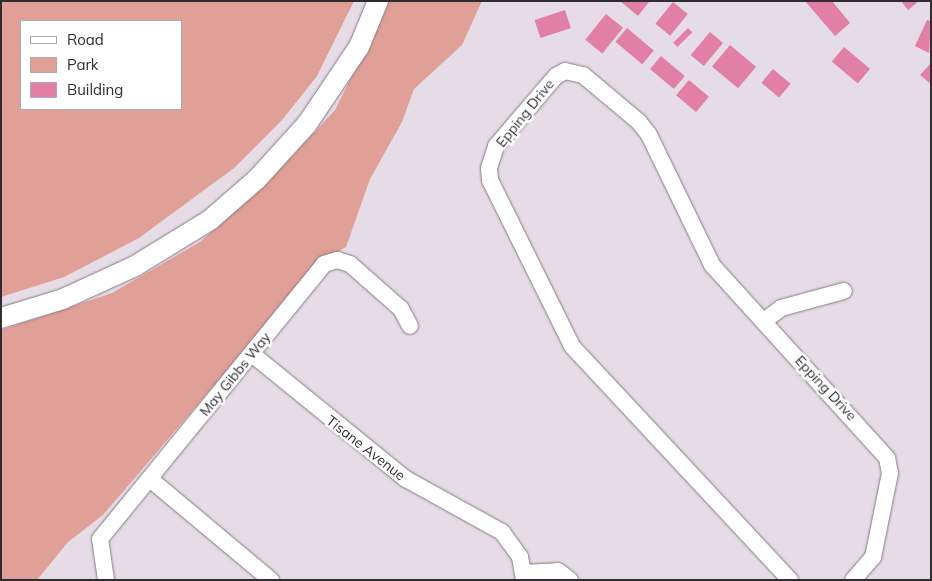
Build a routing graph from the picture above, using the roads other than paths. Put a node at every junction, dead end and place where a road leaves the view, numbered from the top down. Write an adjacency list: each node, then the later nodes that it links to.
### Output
1 (378, 1): 3 (main road)
2 (844, 291): 4 (street)
3 (1, 318)
4 (764, 321): 12 (street, Epping Drive); 13 (street, Epping Drive)
5 (410, 326): 6 (street, May Gibbs Way)
6 (252, 354): 7 (street, May Gibbs Way); 8 (street, Tisane Avenue)
7 (150, 479): 9 (street, May Gibbs Way); 10 (street)
8 (523, 576): 11 (street, Tisane Avenue)
9 (106, 580)
10 (271, 580)
11 (570, 580)
12 (790, 580)
13 (853, 580)

